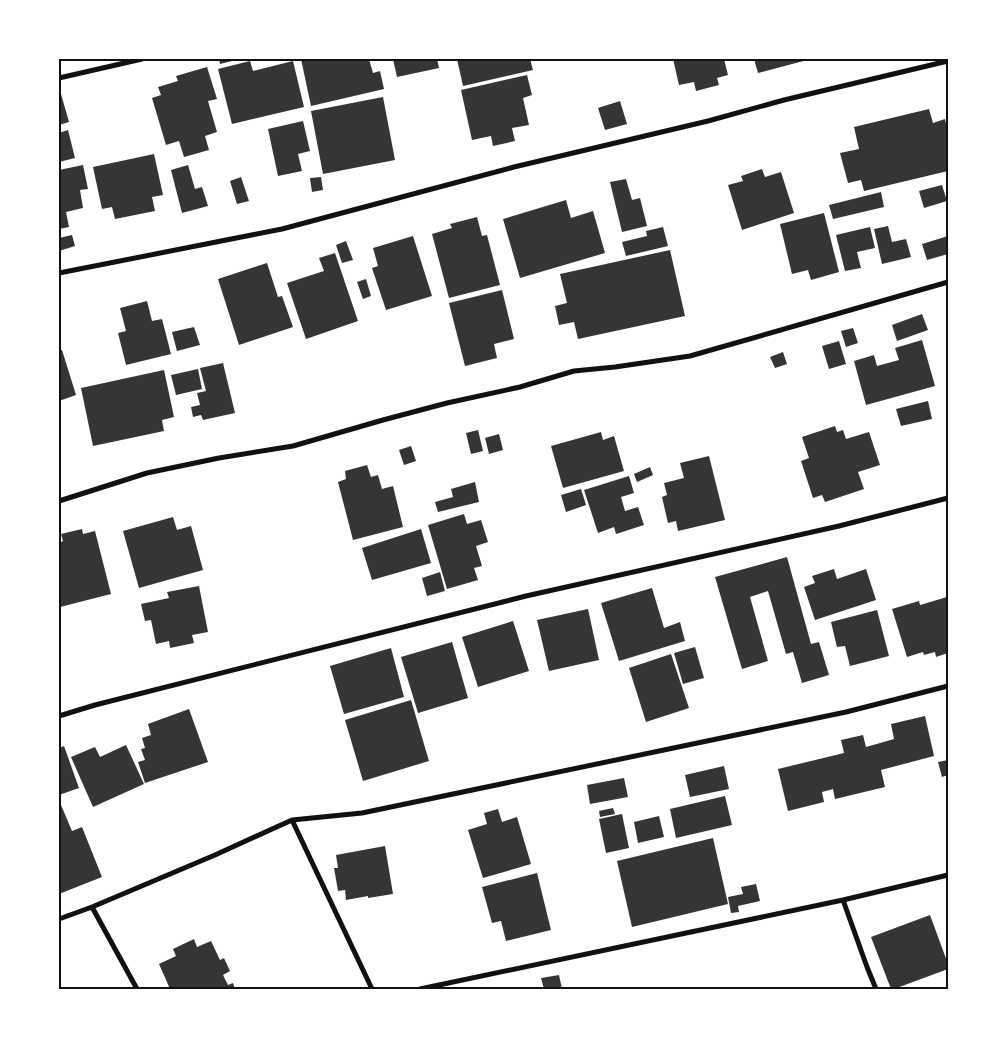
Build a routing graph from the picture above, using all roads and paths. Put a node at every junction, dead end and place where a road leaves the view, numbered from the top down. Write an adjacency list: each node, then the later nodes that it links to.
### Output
1 (142, 59): 3 (street)
2 (948, 61): 4 (street)
3 (59, 78)
4 (59, 273)
5 (948, 282): 7 (street)
6 (948, 498): 9 (street)
7 (59, 501)
8 (948, 686): 10 (street)
9 (59, 716)
10 (292, 820): 13 (street); 16 (street)
11 (948, 875): 12 (street)
12 (843, 900): 17 (street); 18 (street)
13 (92, 907): 14 (street); 15 (street)
14 (59, 919)
15 (137, 989)
16 (372, 989)
17 (420, 989)
18 (876, 989)

